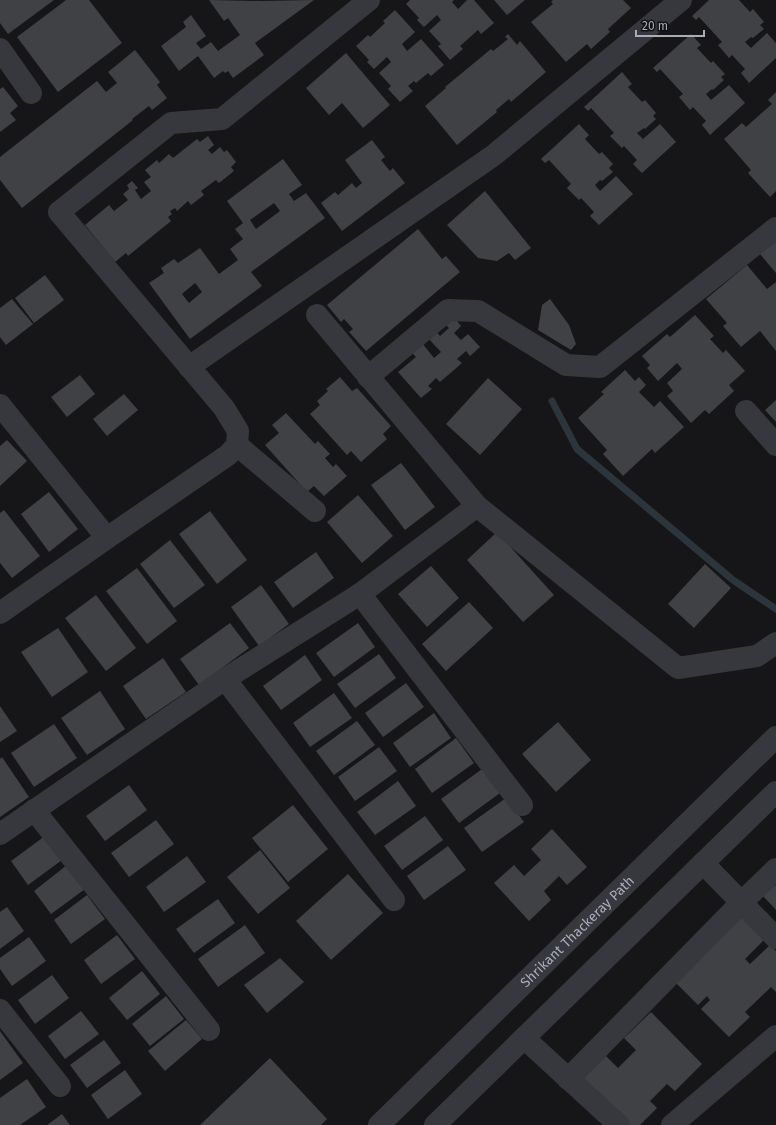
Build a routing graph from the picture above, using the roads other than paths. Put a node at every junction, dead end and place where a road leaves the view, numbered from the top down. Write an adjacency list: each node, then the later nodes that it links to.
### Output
1 (369, 0): 7 (street)
2 (681, 0): 7 (street)
3 (0, 49): 4 (street)
4 (31, 93)
5 (776, 228): 8 (street)
6 (317, 315): 8 (street)
7 (189, 367): 11 (street)
8 (368, 377): 13 (street)
9 (0, 405): 15 (street)
10 (746, 411): 12 (street)
11 (237, 445): 14 (street); 15 (street)
12 (776, 445)
13 (477, 506): 16 (street); 18 (street)
14 (315, 511)
15 (107, 538): 17 (street)
16 (360, 594): 19 (street); 22 (street)
17 (0, 613)
18 (776, 643)
19 (225, 679): 23 (street); 27 (street)
20 (776, 737): 36 (street, Shrikant Thackeray Path)
21 (776, 792): 25 (street)
22 (522, 805)
23 (34, 810): 24 (street); 31 (street)
24 (0, 834)
25 (703, 864): 28 (street); 33 (street)
26 (776, 869): 28 (street)
27 (394, 900)
28 (741, 903): 29 (street); 34 (street)
29 (776, 938)
30 (0, 1010): 35 (street)
31 (209, 1030)
32 (776, 1036): 39 (street)
33 (524, 1038): 34 (street); 37 (street)
34 (568, 1078): 38 (street)
35 (60, 1086)
36 (379, 1125)
37 (435, 1125)
38 (619, 1125)
39 (672, 1125)

